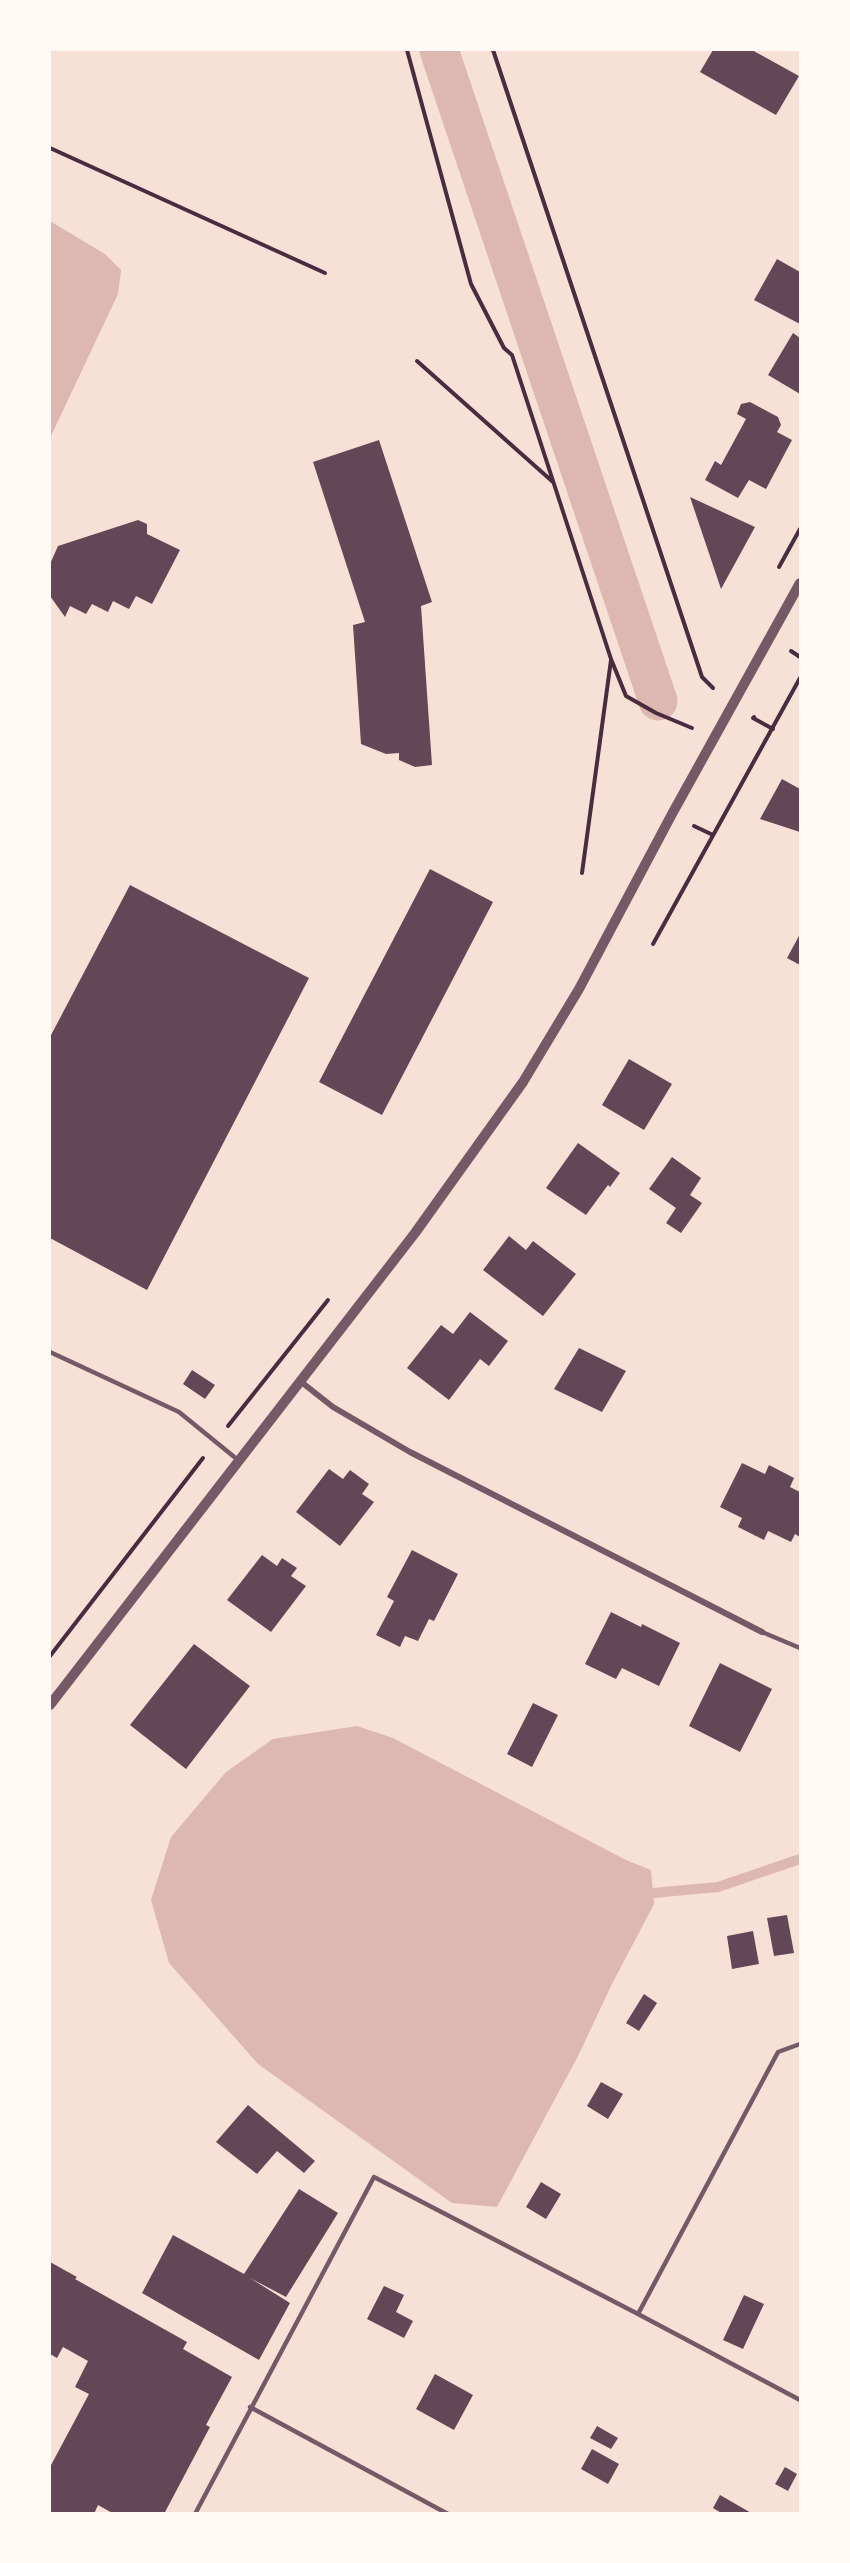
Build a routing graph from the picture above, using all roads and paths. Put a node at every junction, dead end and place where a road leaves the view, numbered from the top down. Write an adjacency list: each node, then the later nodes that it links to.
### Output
1 (407, 50): 6 (path)
2 (493, 50): 13 (path)
3 (50, 148): 4 (path)
4 (325, 273)
5 (417, 361): 6 (path)
6 (554, 484): 10 (path)
7 (801, 529): 8 (path)
8 (777, 571)
9 (801, 583): 22 (street)
10 (611, 659): 15 (path); 18 (path)
11 (801, 678): 17 (path)
12 (720, 679): 13 (path)
13 (714, 689): 14 (path)
14 (709, 699)
15 (698, 719)
16 (688, 823): 17 (path)
17 (713, 835): 19 (path)
18 (582, 873)
19 (653, 944)
20 (330, 1298): 23 (path)
21 (50, 1352): 23 (lane)
22 (299, 1380): 24 (street); 25 (street)
23 (216, 1442): 24 (lane); 27 (path)
24 (238, 1460): 28 (street)
25 (762, 1632): 26 (lane)
26 (801, 1648)
27 (50, 1656)
28 (50, 1705)
29 (801, 2044): 30 (lane)
30 (638, 2314): 31 (lane); 32 (lane)
31 (801, 2400)
32 (250, 2407): 33 (lane); 34 (lane)
33 (195, 2514)
34 (448, 2514)

